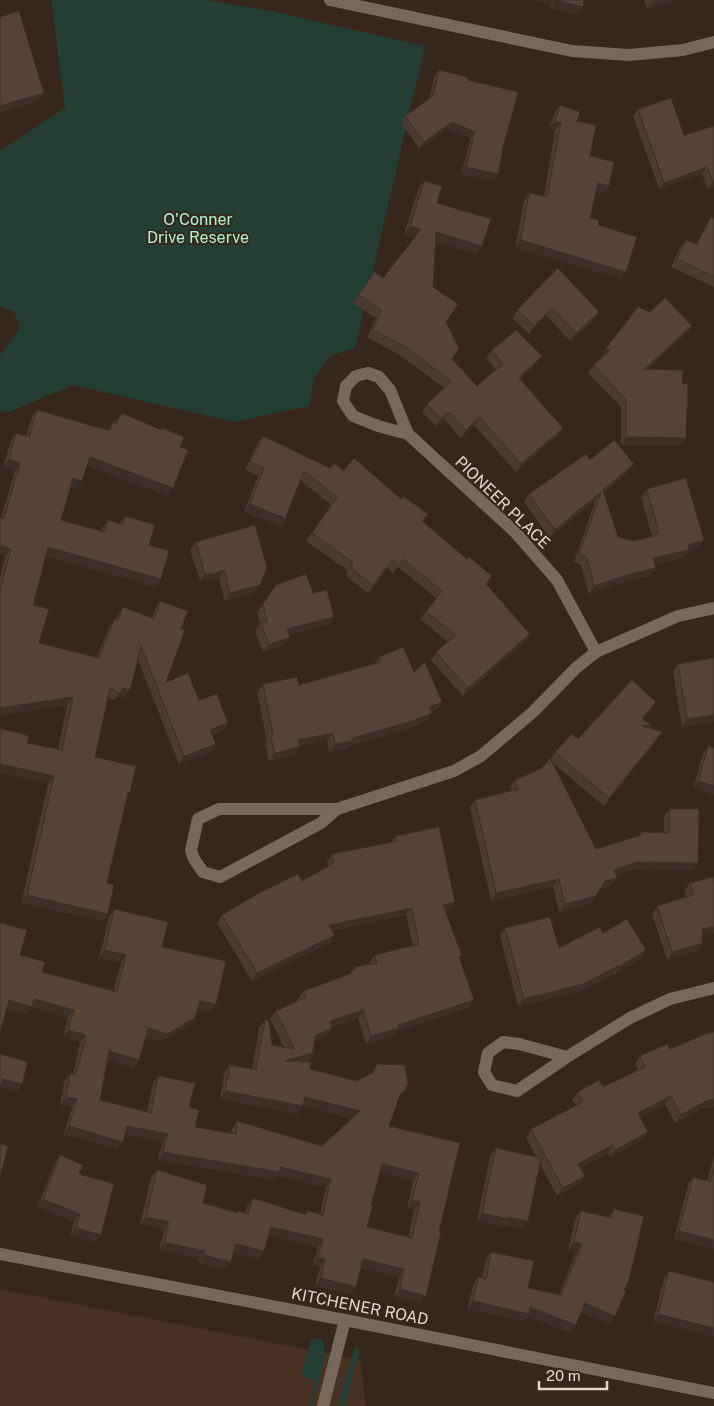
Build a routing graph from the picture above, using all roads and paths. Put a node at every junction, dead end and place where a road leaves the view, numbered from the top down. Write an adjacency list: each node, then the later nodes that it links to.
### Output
1 (330, 0): 2 (street)
2 (714, 42)
3 (408, 434): 3 (street, PIONEER PLACE); 5 (street, PIONEER PLACE)
4 (714, 608): 5 (street)
5 (596, 652): 6 (street)
6 (337, 809): 6 (street)
7 (714, 988): 8 (street)
8 (567, 1057): 8 (street)
9 (0, 1254): 10 (street, KITCHENER ROAD)
10 (345, 1320): 11 (street, KITCHENER ROAD); 12 (street)
11 (714, 1393)
12 (323, 1406)

